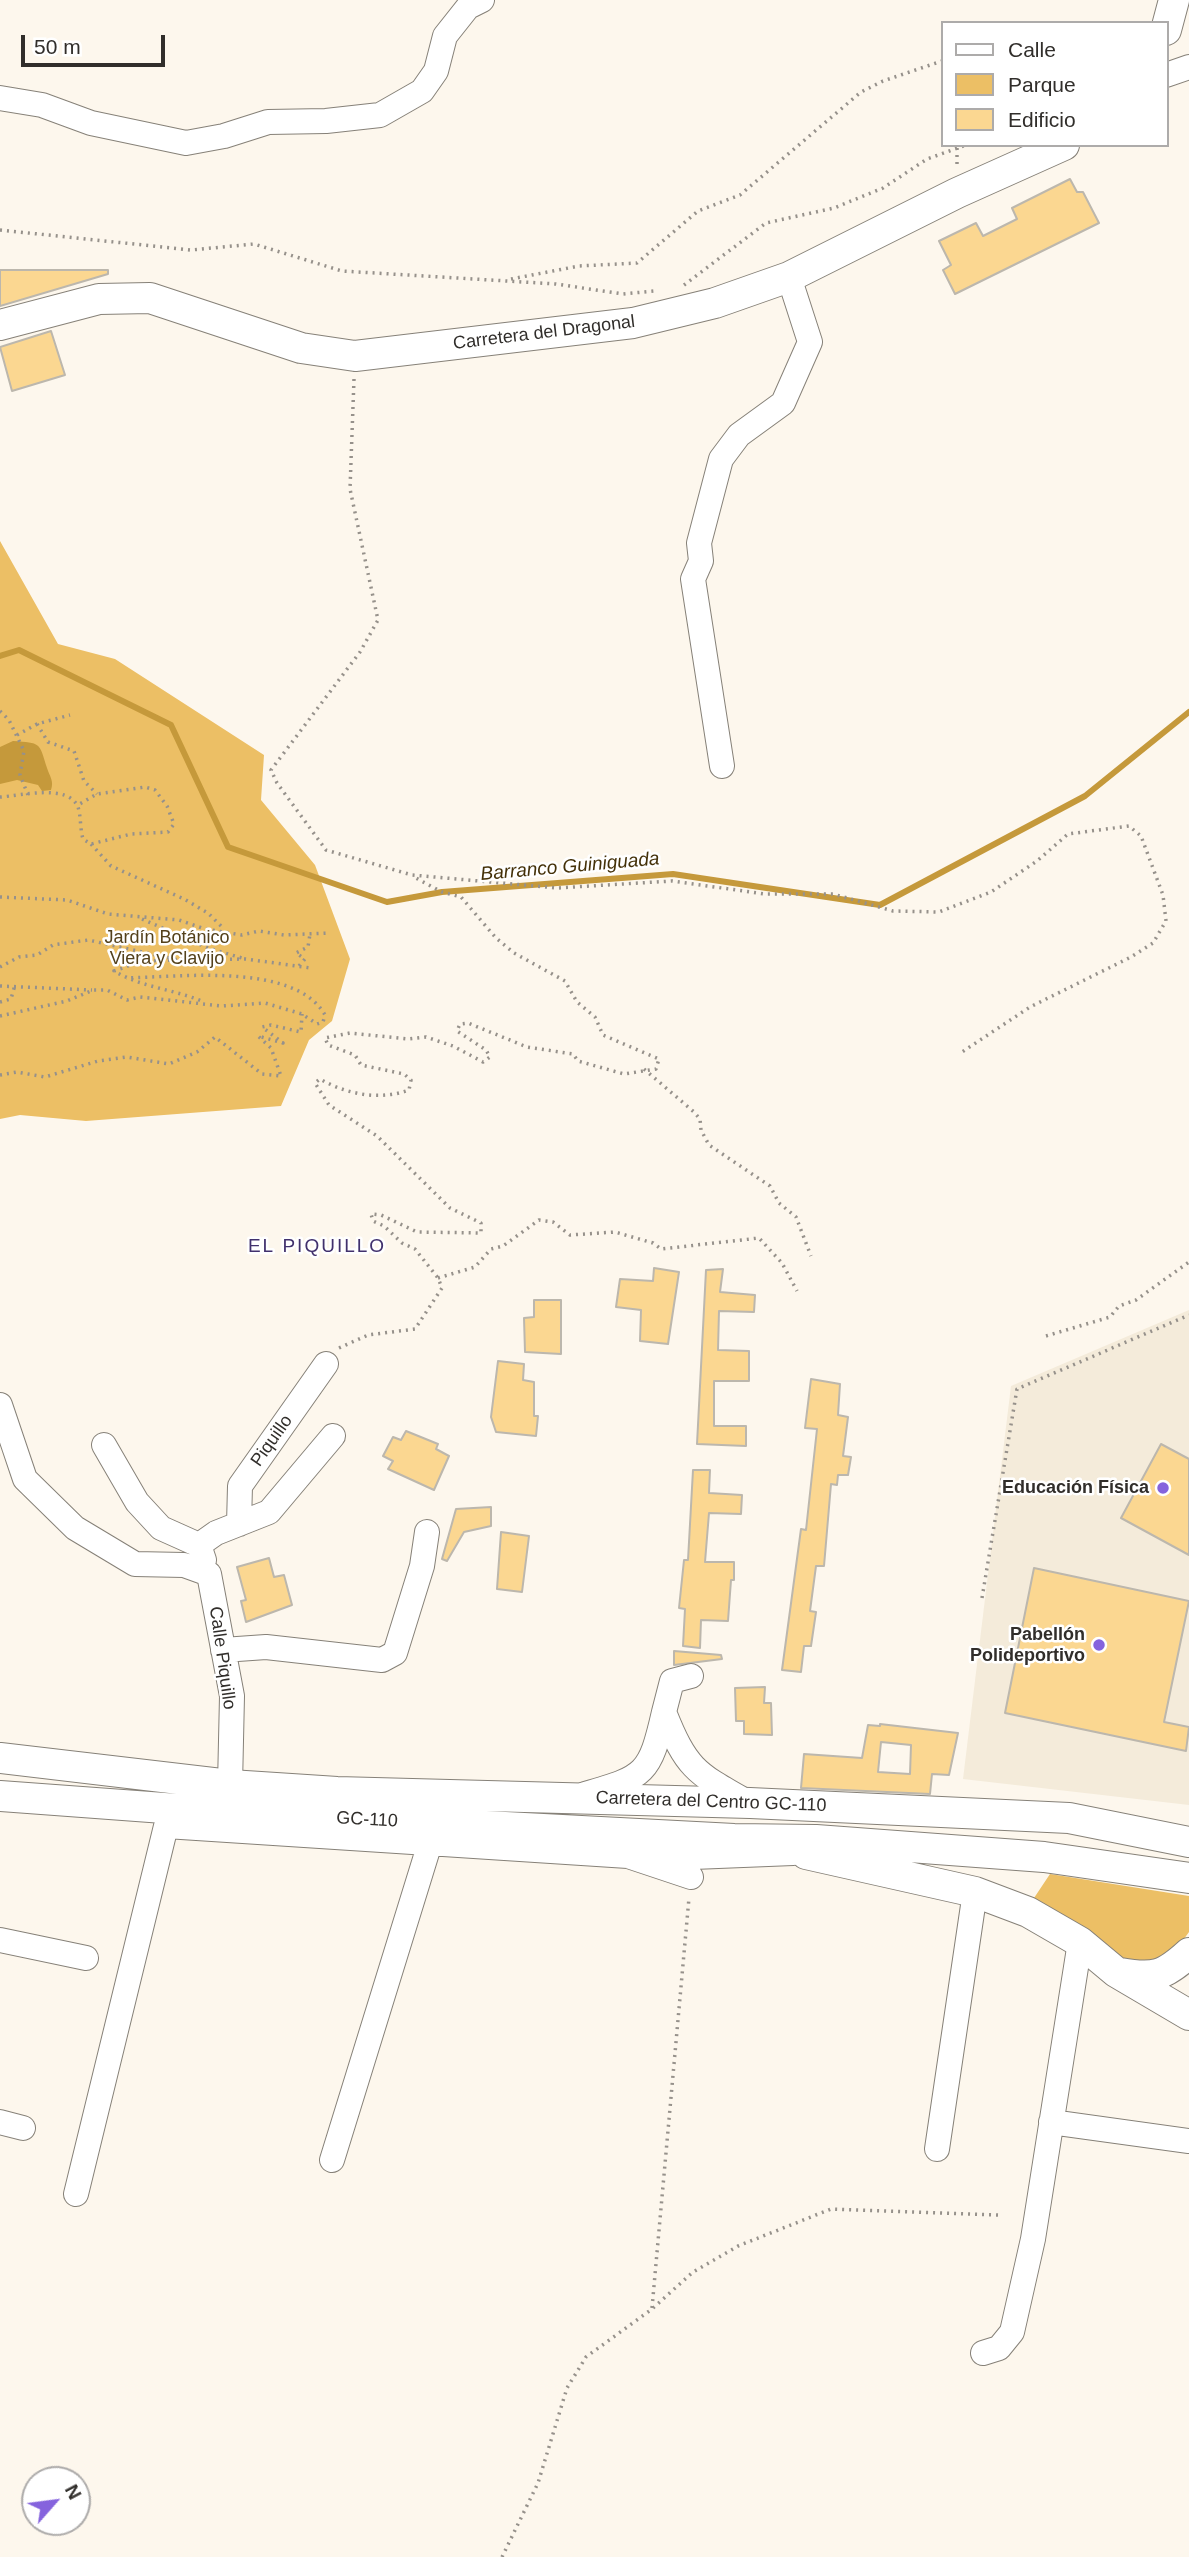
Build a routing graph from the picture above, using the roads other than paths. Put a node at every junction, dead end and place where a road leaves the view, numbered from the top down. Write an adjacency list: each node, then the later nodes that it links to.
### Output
1 (453, 0): 5 (street)
2 (482, 0): 5 (street)
3 (1174, 0): 4 (main road)
4 (1168, 22)
5 (445, 36): 8 (street)
6 (1189, 66): 7 (street)
7 (1168, 74)
8 (0, 98)
9 (1060, 147): 10 (main road, Carretera del Dragonal)
10 (789, 277): 11 (main road, Carretera del Dragonal); 12 (street)
11 (0, 325)
12 (722, 766)
13 (326, 1364): 17 (street, Piquillo)
14 (0, 1405): 20 (street)
15 (333, 1436): 17 (street)
16 (104, 1446): 19 (street)
17 (239, 1524): 19 (street)
18 (427, 1532): 21 (street)
19 (199, 1545): 20 (street, Calle Piquillo)
20 (209, 1574): 21 (street, Calle Piquillo)
21 (223, 1650): 25 (street, Calle Piquillo)
22 (691, 1676): 23 (street)
23 (664, 1712): 27 (street); 28 (street)
24 (0, 1758): 25 (main road, GC-110)
25 (230, 1785): 27 (main road, Carretera del Centro GC-110 / GC-110)
26 (0, 1796): 29 (main road, GC-110 / GC-110)
27 (573, 1797): 28 (main road, Carretera del Centro GC-110 / GC-110)
28 (750, 1803): 31 (main road, Carretera del Centro GC-110 / GC-110)
29 (602, 1832): 30 (main road, GC-110 / GC-110); 33 (street)
30 (734, 1839): 33 (main road); 35 (main road, Carretera del Centro GC-110 / GC-110)
31 (1189, 1842)
32 (430, 1843): 34 (street); 48 (street); 49 (street)
33 (798, 1852): 36 (main road)
34 (691, 1877)
35 (1189, 1878)
36 (975, 1892): 38 (main road); 47 (street)
37 (0, 1940): 40 (street)
38 (1080, 1942): 42 (main road); 45 (street)
39 (1189, 1953): 42 (main road)
40 (86, 1958)
41 (1189, 1961): 43 (main road)
42 (1116, 1972): 44 (main road)
43 (1189, 1987)
44 (1189, 2015)
45 (1051, 2122): 46 (street); 50 (street)
46 (1189, 2141)
47 (937, 2149)
48 (332, 2160)
49 (76, 2194)
50 (983, 2353)

